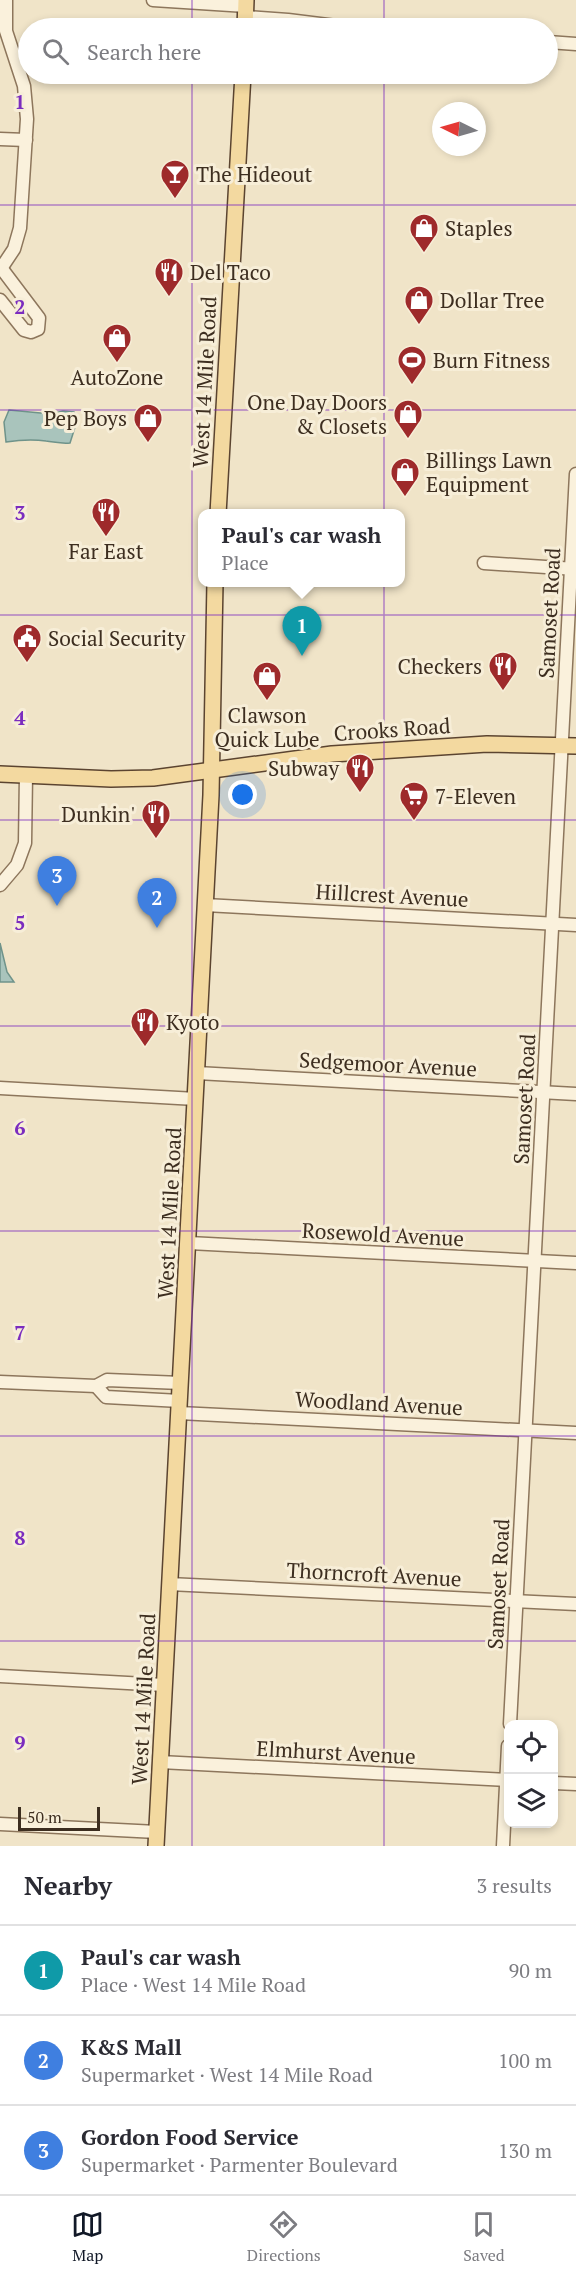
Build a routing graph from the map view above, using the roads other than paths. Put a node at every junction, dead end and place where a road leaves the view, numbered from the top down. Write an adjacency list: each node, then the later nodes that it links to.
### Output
1 (6, 0): 7 (street)
2 (153, 0): 3 (street)
3 (246, 13): 4 (street)
4 (277, 18)
5 (558, 43): 6 (street)
6 (576, 44)
7 (18, 68)
8 (23, 84): 11 (street)
9 (242, 84): 15 (main road, West 14 Mile Road)
10 (0, 139): 11 (street)
11 (26, 140): 12 (street)
12 (1, 269): 13 (street)
13 (0, 300)
14 (576, 474): 17 (street, Samoset Road)
15 (218, 509)
16 (484, 563): 17 (street)
17 (573, 569): 19 (street, Samoset Road)
18 (215, 587): 20 (main road, West 14 Mile Road)
19 (568, 745): 20 (main road, Crooks Road); 25 (street, Samoset Road)
20 (212, 770): 22 (main road, Crooks Road); 24 (main road, West 14 Mile Road)
21 (0, 774): 22 (main road, Crooks Road)
22 (26, 775): 23 (street)
23 (0, 885)
24 (205, 905): 25 (street, Hillcrest Avenue); 27 (main road, West 14 Mile Road)
25 (551, 923): 26 (street, Hillcrest Avenue); 29 (street, Samoset Road)
26 (576, 925)
27 (197, 1073): 29 (street, Sedgemoor Avenue); 31 (main road, West 14 Mile Road)
28 (0, 1088): 31 (street)
29 (544, 1092): 30 (street, Sedgemoor Avenue); 33 (street, Samoset Road)
30 (576, 1094)
31 (195, 1099): 32 (main road, West 14 Mile Road)
32 (189, 1243): 33 (street, Rosewold Avenue); 36 (main road, West 14 Mile Road)
33 (535, 1261): 34 (street, Rosewold Avenue); 39 (street, Samoset Road)
34 (576, 1263)
35 (0, 1382): 37 (street, Woodland Avenue)
36 (181, 1383): 37 (street, Woodland Avenue); 38 (main road, West 14 Mile Road)
37 (96, 1386): 38 (street, Woodland Avenue)
38 (180, 1407): 39 (street, Woodland Avenue); 41 (main road, West 14 Mile Road)
39 (525, 1430): 40 (street, Woodland Avenue); 42 (street, Samoset Road)
40 (576, 1433)
41 (169, 1584): 42 (street, Thorncroft Avenue); 45 (main road, West 14 Mile Road)
42 (516, 1601): 43 (street, Thorncroft Avenue); 46 (street, Samoset Road)
43 (576, 1604)
44 (0, 1676): 45 (street)
45 (165, 1684): 47 (main road, West 14 Mile Road)
46 (510, 1720)
47 (160, 1762): 48 (street, Elmhurst Avenue); 53 (main road, West 14 Mile Road)
48 (504, 1780)
49 (558, 1783): 50 (street)
50 (576, 1784)
51 (0, 1824): 53 (street)
52 (504, 1828): 54 (street)
53 (156, 1839)
54 (503, 1846)

